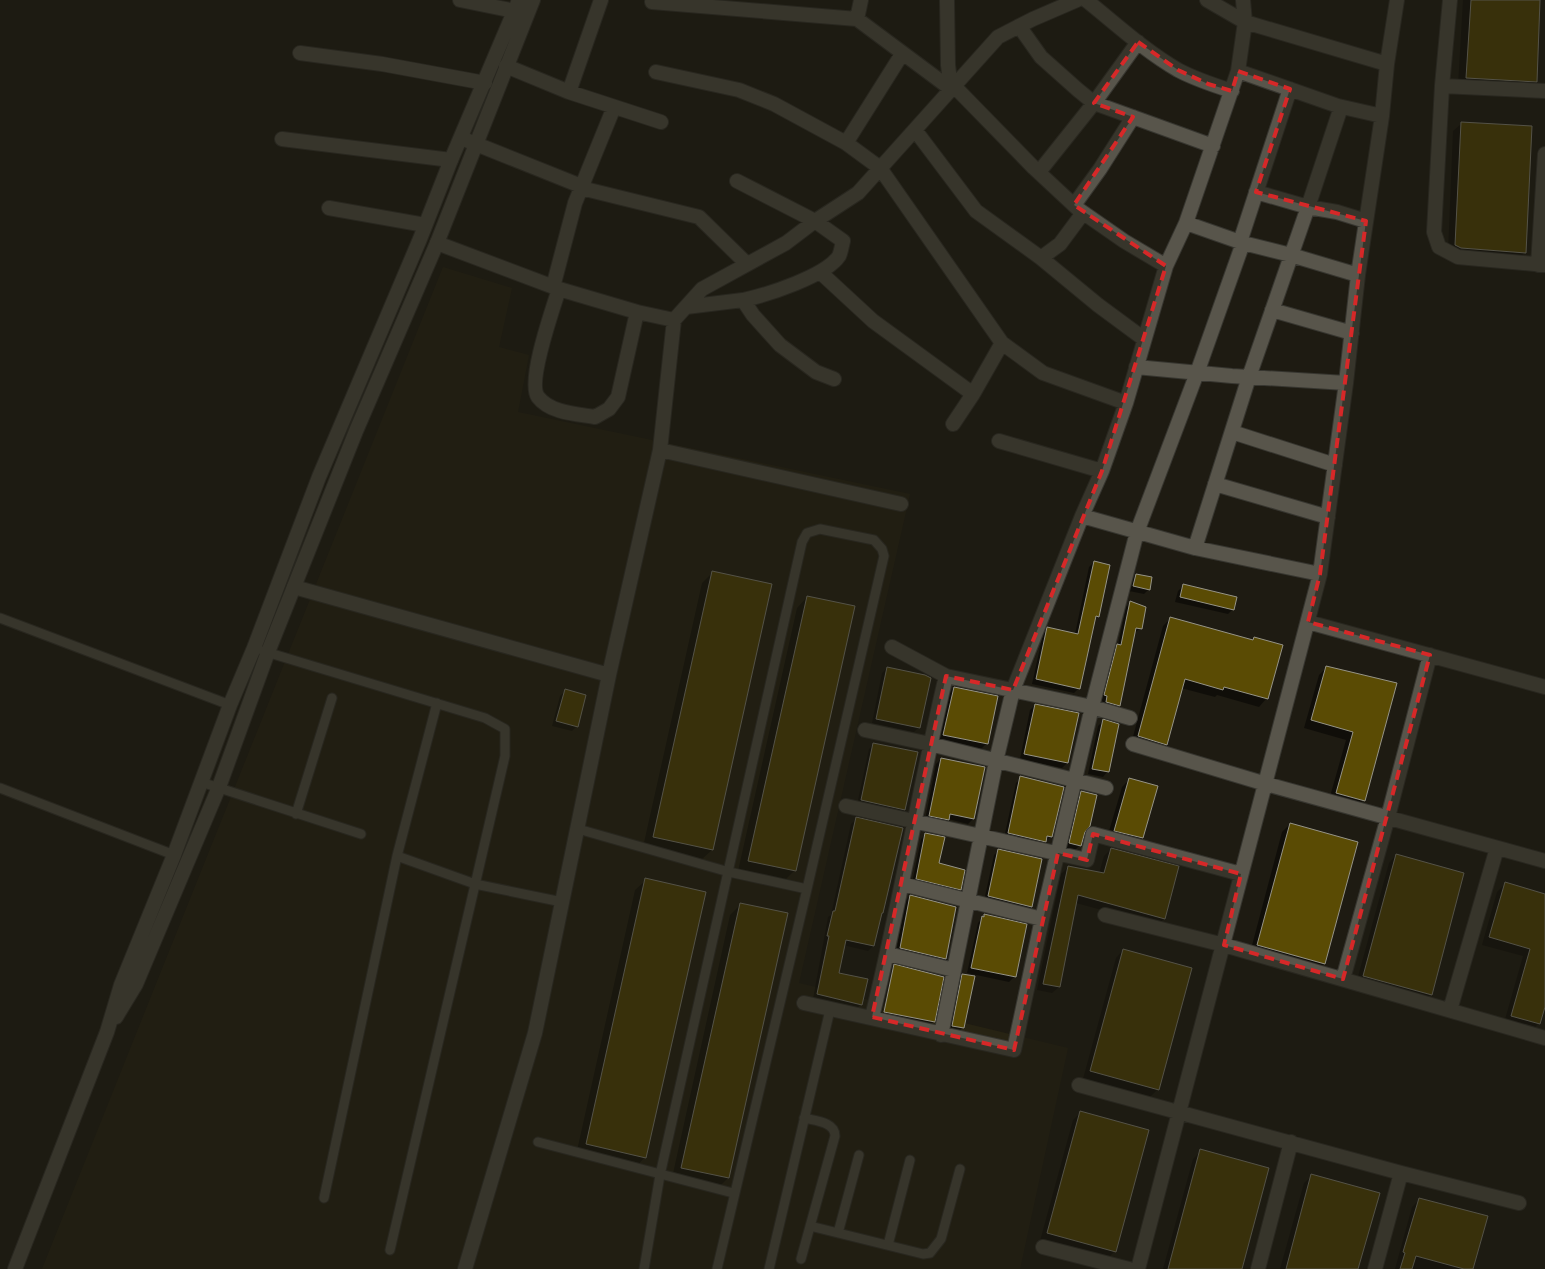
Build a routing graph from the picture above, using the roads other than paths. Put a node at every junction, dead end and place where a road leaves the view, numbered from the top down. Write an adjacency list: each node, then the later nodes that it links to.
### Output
1 (460, 0): 13 (street)
2 (534, 0): 21 (street)
3 (601, 0): 30 (street)
4 (861, 0): 14 (street)
5 (947, 0): 26 (street)
6 (1077, 0): 16 (street)
7 (1086, 0): 17 (street)
8 (1206, 0): 15 (street)
9 (1243, 0): 15 (street)
10 (1397, 0): 20 (street)
11 (1450, 0): 25 (street)
12 (652, 2): 14 (street)
13 (517, 6): 24 (street)
14 (857, 19): 19 (street)
15 (1245, 22): 20 (street); 22 (street)
16 (1019, 26): 26 (street); 31 (street)
17 (1138, 42): 28 (street); 31 (street)
18 (300, 53): 24 (street)
19 (902, 54): 26 (street); 40 (street)
20 (1387, 64): 34 (street)
21 (506, 66): 30 (street); 41 (street)
22 (1238, 71): 27 (street); 28 (street)
23 (656, 72): 40 (street)
24 (485, 83): 38 (street)
25 (1442, 86): 29 (street); 62 (street)
26 (953, 87): 37 (street); 46 (street)
27 (1290, 89): 33 (street); 49 (street)
28 (1232, 91): 42 (street)
29 (1545, 91)
30 (569, 92): 32 (street)
31 (1094, 103): 35 (street); 46 (street)
32 (614, 107): 36 (street); 48 (street)
33 (1341, 107): 34 (street); 50 (street)
34 (1382, 116): 54 (street)
35 (1133, 117): 42 (street); 52 (street)
36 (661, 122)
37 (915, 130): 45 (street); 60 (street)
38 (461, 138): 41 (street); 44 (street)
39 (282, 139): 44 (street)
40 (846, 143): 45 (street)
41 (475, 145): 48 (street); 57 (street)
42 (1213, 146): 55 (street)
43 (1545, 154): 62 (street)
44 (451, 160): 56 (street)
45 (880, 168): 53 (street); 74 (street)
46 (1039, 172): 52 (street)
47 (737, 181): 53 (street)
48 (581, 186): 61 (street); 66 (street)
49 (1256, 192): 50 (street); 58 (street)
50 (1308, 207): 54 (street); 59 (street)
51 (329, 208): 56 (street)
52 (1078, 209): 60 (street); 63 (street)
53 (815, 221): 61 (street); 64 (street)
54 (1366, 221): 65 (street)
55 (1186, 223): 58 (street); 63 (street)
56 (425, 225): 99 (street)
57 (437, 243): 66 (street); 95 (street)
58 (1241, 243): 59 (street); 76 (street)
59 (1291, 255): 65 (street); 69 (street)
60 (1041, 258): 73 (street)
61 (747, 264): 68 (street)
62 (1542, 265)
63 (1166, 266): 73 (street)
64 (820, 272): 67 (street); 80 (street)
65 (1358, 275): 72 (street)
66 (556, 288): 70 (street); 70 (street)
67 (744, 300): 68 (street); 78 (street)
68 (686, 307): 71 (street)
69 (1272, 310): 72 (street); 77 (street)
70 (637, 312): 71 (street)
71 (674, 320): 85 (street)
72 (1352, 333): 79 (street)
73 (1144, 339): 75 (street)
74 (1002, 343): 80 (street); 81 (street)
75 (1136, 367): 76 (street); 81 (street)
76 (1197, 373): 77 (street); 92 (street)
77 (1249, 377): 79 (street); 83 (street)
78 (834, 379)
79 (1346, 383): 86 (street)
80 (973, 394): 82 (street)
81 (1126, 403): 87 (street)
82 (954, 424)
83 (1232, 432): 86 (street); 88 (street)
84 (999, 442): 87 (street)
85 (660, 450): 89 (street); 102 (street)
86 (1335, 465): 91 (street)
87 (1102, 471): 90 (street)
88 (1215, 484): 91 (street); 93 (street)
89 (901, 504)
90 (1082, 516): 92 (street); 105 (street)
91 (1328, 517): 94 (street)
92 (1137, 532): 93 (street); 109 (street)
93 (1195, 548): 94 (street)
94 (1320, 574): 97 (street)
95 (294, 587): 100 (street); 102 (street)
96 (0, 618): 108 (lane)
97 (1308, 622): 101 (street); 117 (street)
98 (892, 647): 103 (street)
99 (254, 648): 100 (lane); 108 (street)
100 (268, 652): 107 (lane); 118 (street)
101 (1430, 655): 104 (street); 123 (street)
102 (609, 675): 125 (street)
103 (946, 676): 105 (street); 112 (street)
104 (1545, 687)
105 (1013, 690): 109 (street); 114 (street)
106 (332, 698): 122 (lane)
107 (437, 703): 131 (lane); 135 (lane)
108 (230, 706): 116 (street)
109 (1092, 707): 110 (street); 115 (street)
110 (1130, 718)
111 (865, 730): 112 (street)
112 (930, 744): 114 (street); 124 (street)
113 (1133, 744): 117 (street)
114 (996, 761): 115 (street); 127 (street)
115 (1076, 780): 120 (street); 129 (street)
116 (202, 782): 118 (lane); 130 (street)
117 (1266, 784): 123 (street); 134 (street)
118 (220, 787): 122 (lane); 150 (street)
119 (0, 788): 130 (lane)
120 (1106, 788)
121 (846, 806): 124 (street)
122 (296, 814): 126 (lane)
123 (1388, 818): 128 (street); 145 (street)
124 (914, 820): 127 (street); 136 (street)
125 (578, 829): 133 (lane); 139 (street)
126 (361, 834)
127 (982, 836): 129 (street); 138 (street)
128 (1497, 848): 132 (street); 148 (street)
129 (1058, 853): 134 (street); 141 (street)
130 (174, 855): 150 (street)
131 (397, 856): 135 (lane); 164 (lane)
132 (1545, 861)
133 (728, 872): 137 (lane); 137 (lane); 162 (lane)
134 (1241, 874): 142 (street)
135 (475, 884): 139 (lane); 170 (lane)
136 (902, 884): 138 (street); 143 (street)
137 (807, 890): 163 (lane)
138 (969, 900): 141 (street); 144 (street)
139 (562, 902): 173 (street)
140 (1105, 915): 142 (street)
141 (1042, 919): 151 (street)
142 (1224, 944): 145 (street); 154 (street)
143 (888, 954): 144 (street); 149 (street)
144 (954, 970): 151 (street)
145 (1343, 979): 148 (street)
146 (804, 1003): 147 (street)
147 (830, 1010): 149 (street); 155 (lane)
148 (1450, 1010): 152 (street)
149 (872, 1018): 151 (street)
150 (106, 1032): 172 (street)
151 (941, 1035)
152 (1545, 1038)
153 (1080, 1085): 154 (street)
154 (1178, 1112): 157 (street); 178 (street)
155 (804, 1118): 166 (lane); 176 (lane)
156 (538, 1142): 162 (lane)
157 (1291, 1142): 161 (street); 179 (street)
158 (859, 1155): 167 (lane)
159 (910, 1160): 168 (lane)
160 (960, 1169): 168 (lane)
161 (1401, 1173): 165 (street); 180 (street)
162 (660, 1175): 163 (lane); 174 (lane)
163 (734, 1194): 175 (lane)
164 (324, 1198)
165 (1519, 1203)
166 (810, 1226): 167 (lane); 171 (lane)
167 (838, 1233): 168 (lane)
168 (888, 1245)
169 (1043, 1247): 177 (street)
170 (390, 1250)
171 (801, 1259)
172 (15, 1269)
173 (465, 1269)
174 (644, 1269)
175 (717, 1269)
176 (769, 1269)
177 (1129, 1269)
178 (1138, 1269)
179 (1258, 1269)
180 (1375, 1269)

